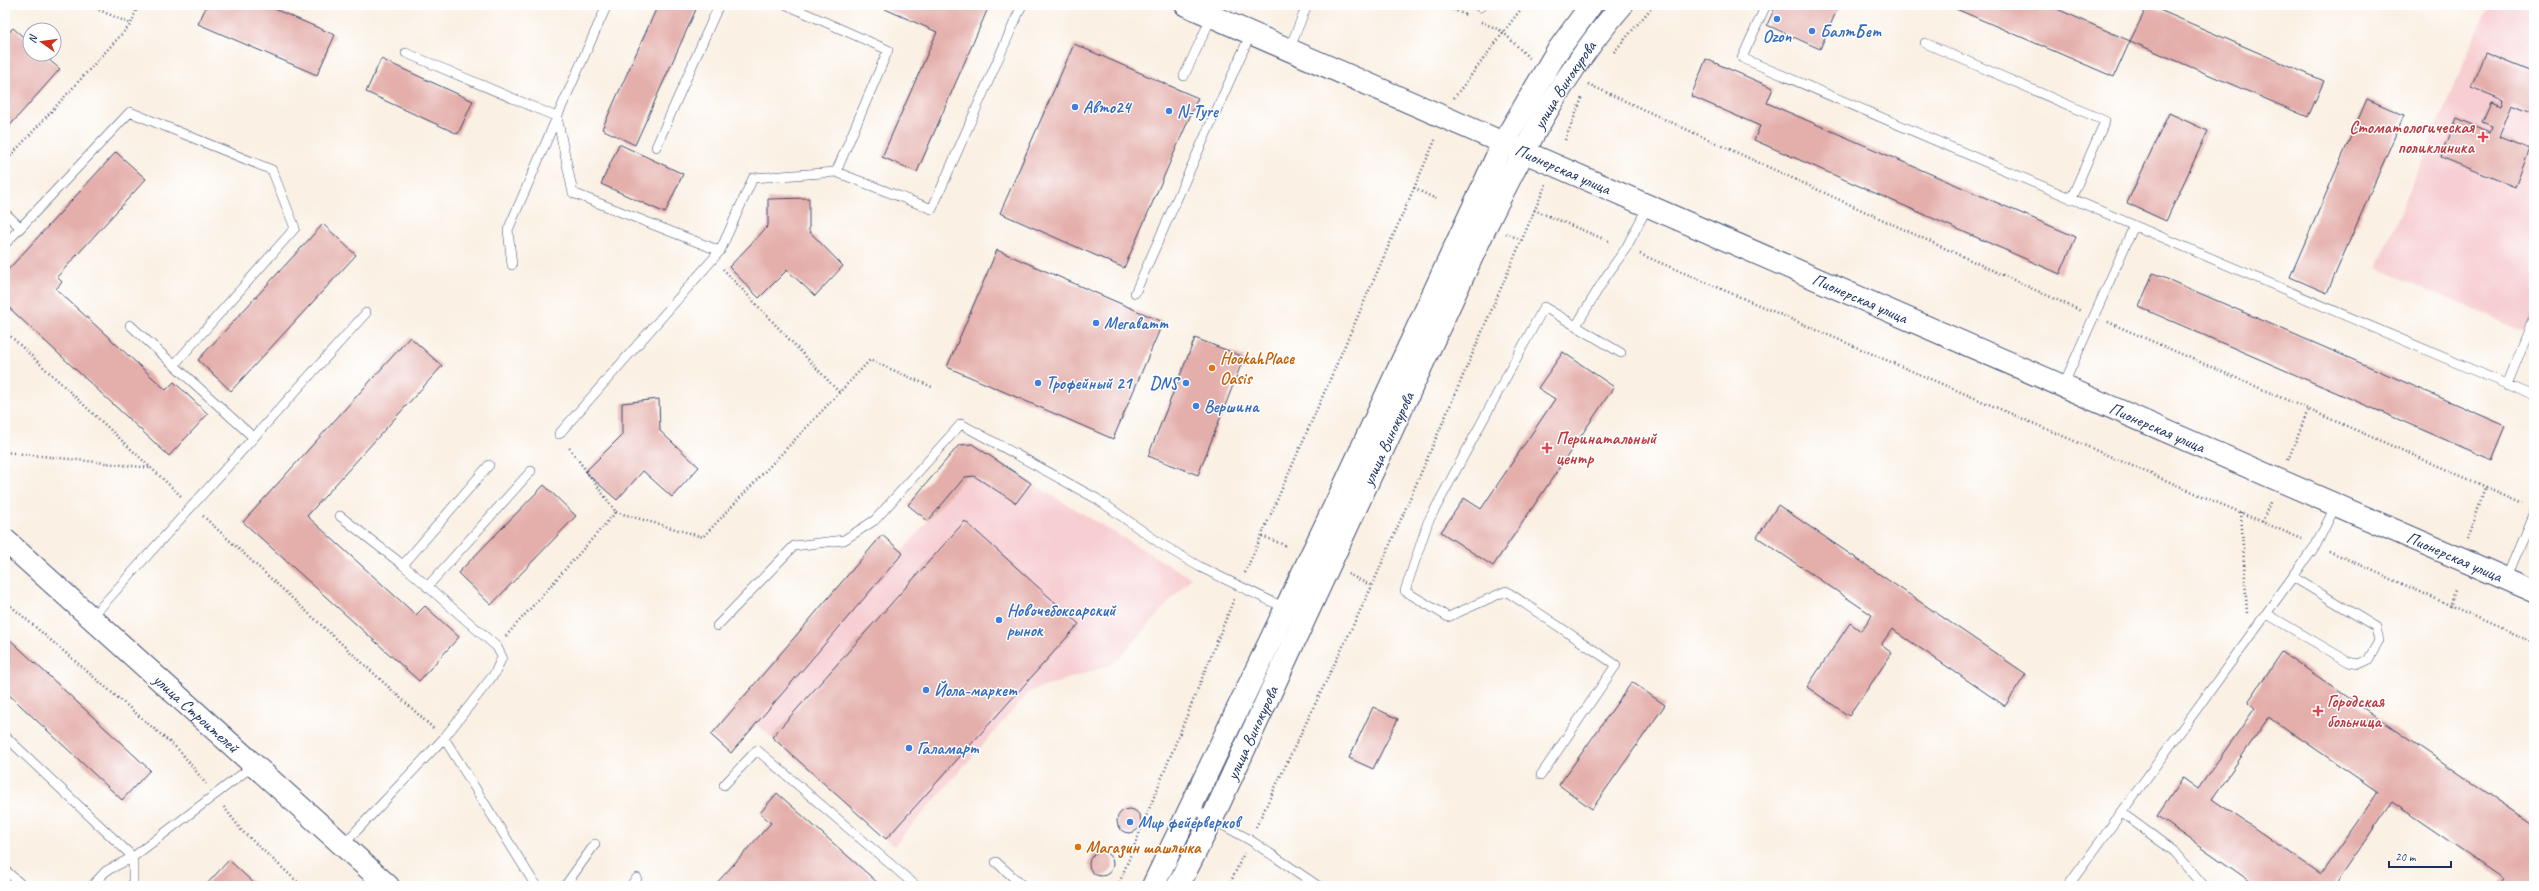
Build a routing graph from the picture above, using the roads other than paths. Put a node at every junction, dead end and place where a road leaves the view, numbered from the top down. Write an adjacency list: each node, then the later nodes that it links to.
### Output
1 (607, 5): 18 (lane)
2 (720, 5): 20 (lane)
3 (787, 5): 22 (lane)
4 (1022, 5): 22 (lane)
5 (1186, 5): 12 (main road, Пионерская улица)
6 (1307, 5): 15 (lane)
7 (1477, 5): 8 (lane)
8 (1482, 5)
9 (1591, 5): 19 (main road, улица Винокурова)
10 (1622, 5): 21 (main road, улица Винокурова)
11 (1766, 5): 23 (lane)
12 (1212, 16): 13 (main road, Пионерская улица); 17 (lane)
13 (1251, 33): 15 (main road, Пионерская улица); 31 (lane)
14 (1925, 43): 23 (lane)
15 (1289, 50): 19 (main road, Пионерская улица)
16 (406, 53): 18 (lane)
17 (1184, 76)
18 (557, 117): 29 (lane); 30 (lane)
19 (1503, 143): 21 (main road, Пионерская улица); 54 (main road, улица Винокурова)
20 (656, 147)
21 (1523, 152): 24 (main road, Пионерская улица); 56 (main road, улица Винокурова)
22 (836, 172): 29 (lane)
23 (2071, 199): 26 (lane)
24 (1648, 206): 35 (lane); 39 (main road, Пионерская улица)
25 (5, 213): 27 (lane)
26 (2134, 226): 38 (lane); 39 (lane)
27 (20, 227): 28 (lane); 37 (lane)
28 (5, 244)
29 (720, 251): 41 (lane)
30 (512, 265)
31 (1136, 293)
32 (366, 314): 42 (lane)
33 (2534, 317): 38 (lane)
34 (130, 325): 37 (lane)
35 (1576, 326): 36 (lane); 62 (lane)
36 (1621, 353)
37 (174, 365): 42 (lane)
38 (2507, 385): 40 (lane)
39 (2063, 387): 45 (main road, Пионерская улица)
40 (2534, 396)
41 (559, 434)
42 (253, 437): 57 (lane)
43 (489, 465): 49 (lane)
44 (531, 471): 52 (lane)
45 (2336, 504): 50 (lane); 51 (main road, Пионерская улица)
46 (2534, 512): 51 (lane)
47 (340, 516): 49 (lane)
48 (5, 540): 57 (main road, улица Строителей)
49 (403, 565): 52 (lane)
50 (2293, 577): 55 (lane); 55 (lane)
51 (2506, 579): 53 (main road, Пионерская улица)
52 (427, 587): 60 (lane)
53 (2534, 591)
54 (1286, 608): 56 (main road); 58 (lane); 64 (main road, улица Винокурова)
55 (2267, 614): 65 (lane)
56 (1306, 617): 66 (main road, улица Винокурова)
57 (91, 618): 61 (main road, улица Строителей)
58 (717, 626)
59 (5, 736): 69 (lane)
60 (444, 738): 68 (lane); 77 (lane)
61 (255, 765): 68 (main road, улица Строителей); 69 (lane)
62 (1541, 775)
63 (724, 785): 80 (lane)
64 (1192, 808): 66 (lane); 82 (main road, улица Винокурова)
65 (2122, 813): 85 (lane); 86 (lane)
66 (1212, 820): 83 (main road, улица Винокурова); 84 (lane)
67 (595, 844): 78 (lane)
68 (343, 845): 76 (main road, улица Строителей)
69 (133, 857): 74 (lane); 75 (lane)
70 (996, 862): 81 (lane)
71 (5, 870): 73 (lane)
72 (637, 878): 79 (lane)
73 (23, 886)
74 (92, 886)
75 (133, 886)
76 (388, 886)
77 (536, 886)
78 (565, 886)
79 (630, 886)
80 (916, 886)
81 (1023, 886)
82 (1153, 886)
83 (1178, 886)
84 (1318, 886)
85 (2068, 886)
86 (2204, 886)

